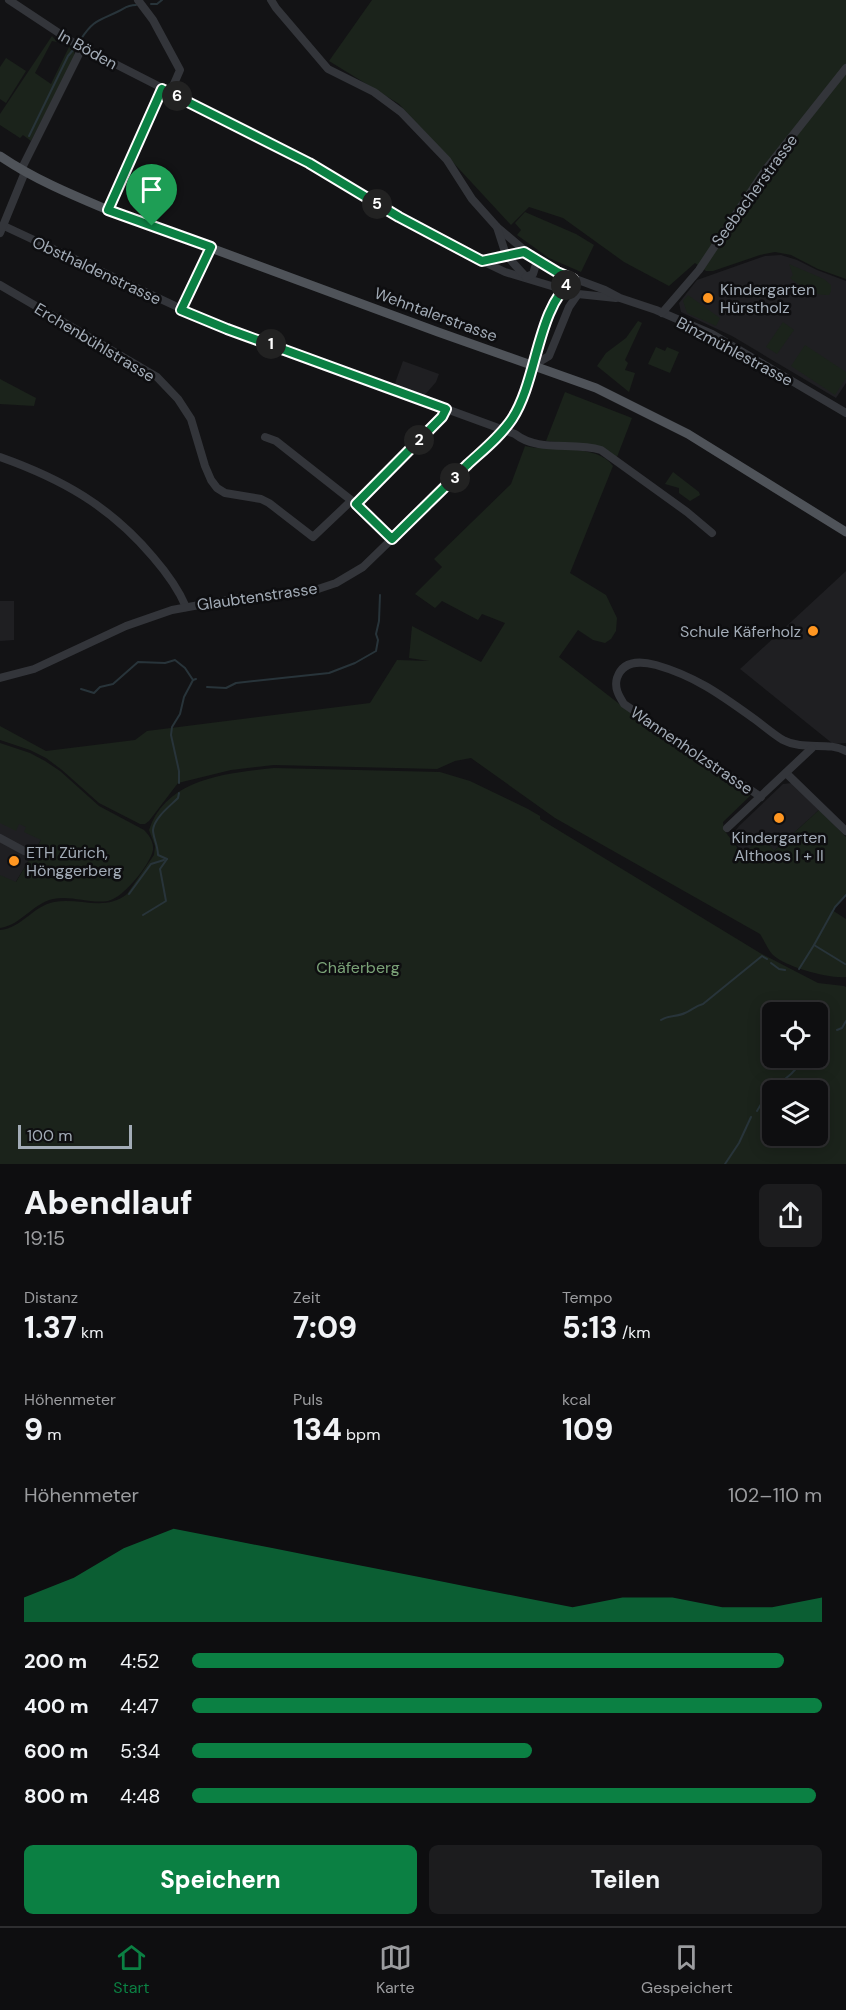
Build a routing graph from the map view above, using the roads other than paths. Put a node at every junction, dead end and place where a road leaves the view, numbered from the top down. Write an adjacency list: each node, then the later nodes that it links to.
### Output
1 (9, 0): 4 (street, In Böden)
2 (138, 0): 7 (street)
3 (271, 0): 11 (street, Binzmühlestrasse)
4 (82, 48): 6 (street, In Böden); 9 (street)
5 (846, 68): 25 (street, Seebacherstrasse)
6 (162, 89): 7 (street, In Böden); 10 (street)
7 (170, 93): 16 (street, In Böden)
8 (0, 156): 9 (main road, Wehntalerstrasse)
9 (23, 171): 10 (main road, Wehntalerstrasse); 12 (street)
10 (108, 210): 13 (main road, Wehntalerstrasse)
11 (497, 227): 14 (street, Binzmühlestrasse); 15 (street)
12 (2, 230): 24 (street, Obsthaldenstrasse)
13 (211, 247): 24 (street); 26 (main road, Wehntalerstrasse)
14 (524, 252): 15 (street); 17 (street, Binzmühlestrasse)
15 (506, 255): 16 (street); 18 (street)
16 (482, 261): 18 (street, Binzmühlestrasse)
17 (537, 261): 18 (street); 19 (street, Binzmühlestrasse)
18 (526, 277): 21 (street, Binzmühlestrasse)
19 (573, 279): 21 (street); 22 (street); 23 (street, Binzmühlestrasse)
20 (0, 285): 32 (street, Erchenbühlstrasse)
21 (562, 289): 22 (street, Binzmühlestrasse); 26 (street)
22 (578, 294): 23 (street, Binzmühlestrasse); 26 (street)
23 (620, 298): 25 (street, Binzmühlestrasse)
24 (181, 310): 27 (street, Obsthaldenstrasse)
25 (662, 313): 28 (street, Binzmühlestrasse)
26 (534, 365): 29 (street, Glaubtenstrasse); 33 (main road, Wehntalerstrasse)
27 (446, 409): 29 (street, Obsthaldenstrasse); 32 (street)
28 (846, 413)
29 (503, 430): 34 (street, Obsthaldenstrasse); 35 (street, Glaubtenstrasse)
30 (265, 437): 32 (street)
31 (0, 457): 36 (street)
32 (353, 502): 35 (street)
33 (846, 532)
34 (712, 533)
35 (392, 539): 36 (street, Glaubtenstrasse)
36 (186, 607): 37 (street, Glaubtenstrasse)
37 (0, 678)
38 (812, 748): 39 (street, Wannenholzstrasse); 40 (street); 41 (street, Wannenholzstrasse)
39 (846, 751)
40 (786, 774): 41 (street); 43 (street)
41 (761, 797): 42 (street)
42 (727, 828)
43 (846, 831)
44 (0, 838): 45 (street)
45 (24, 851)

